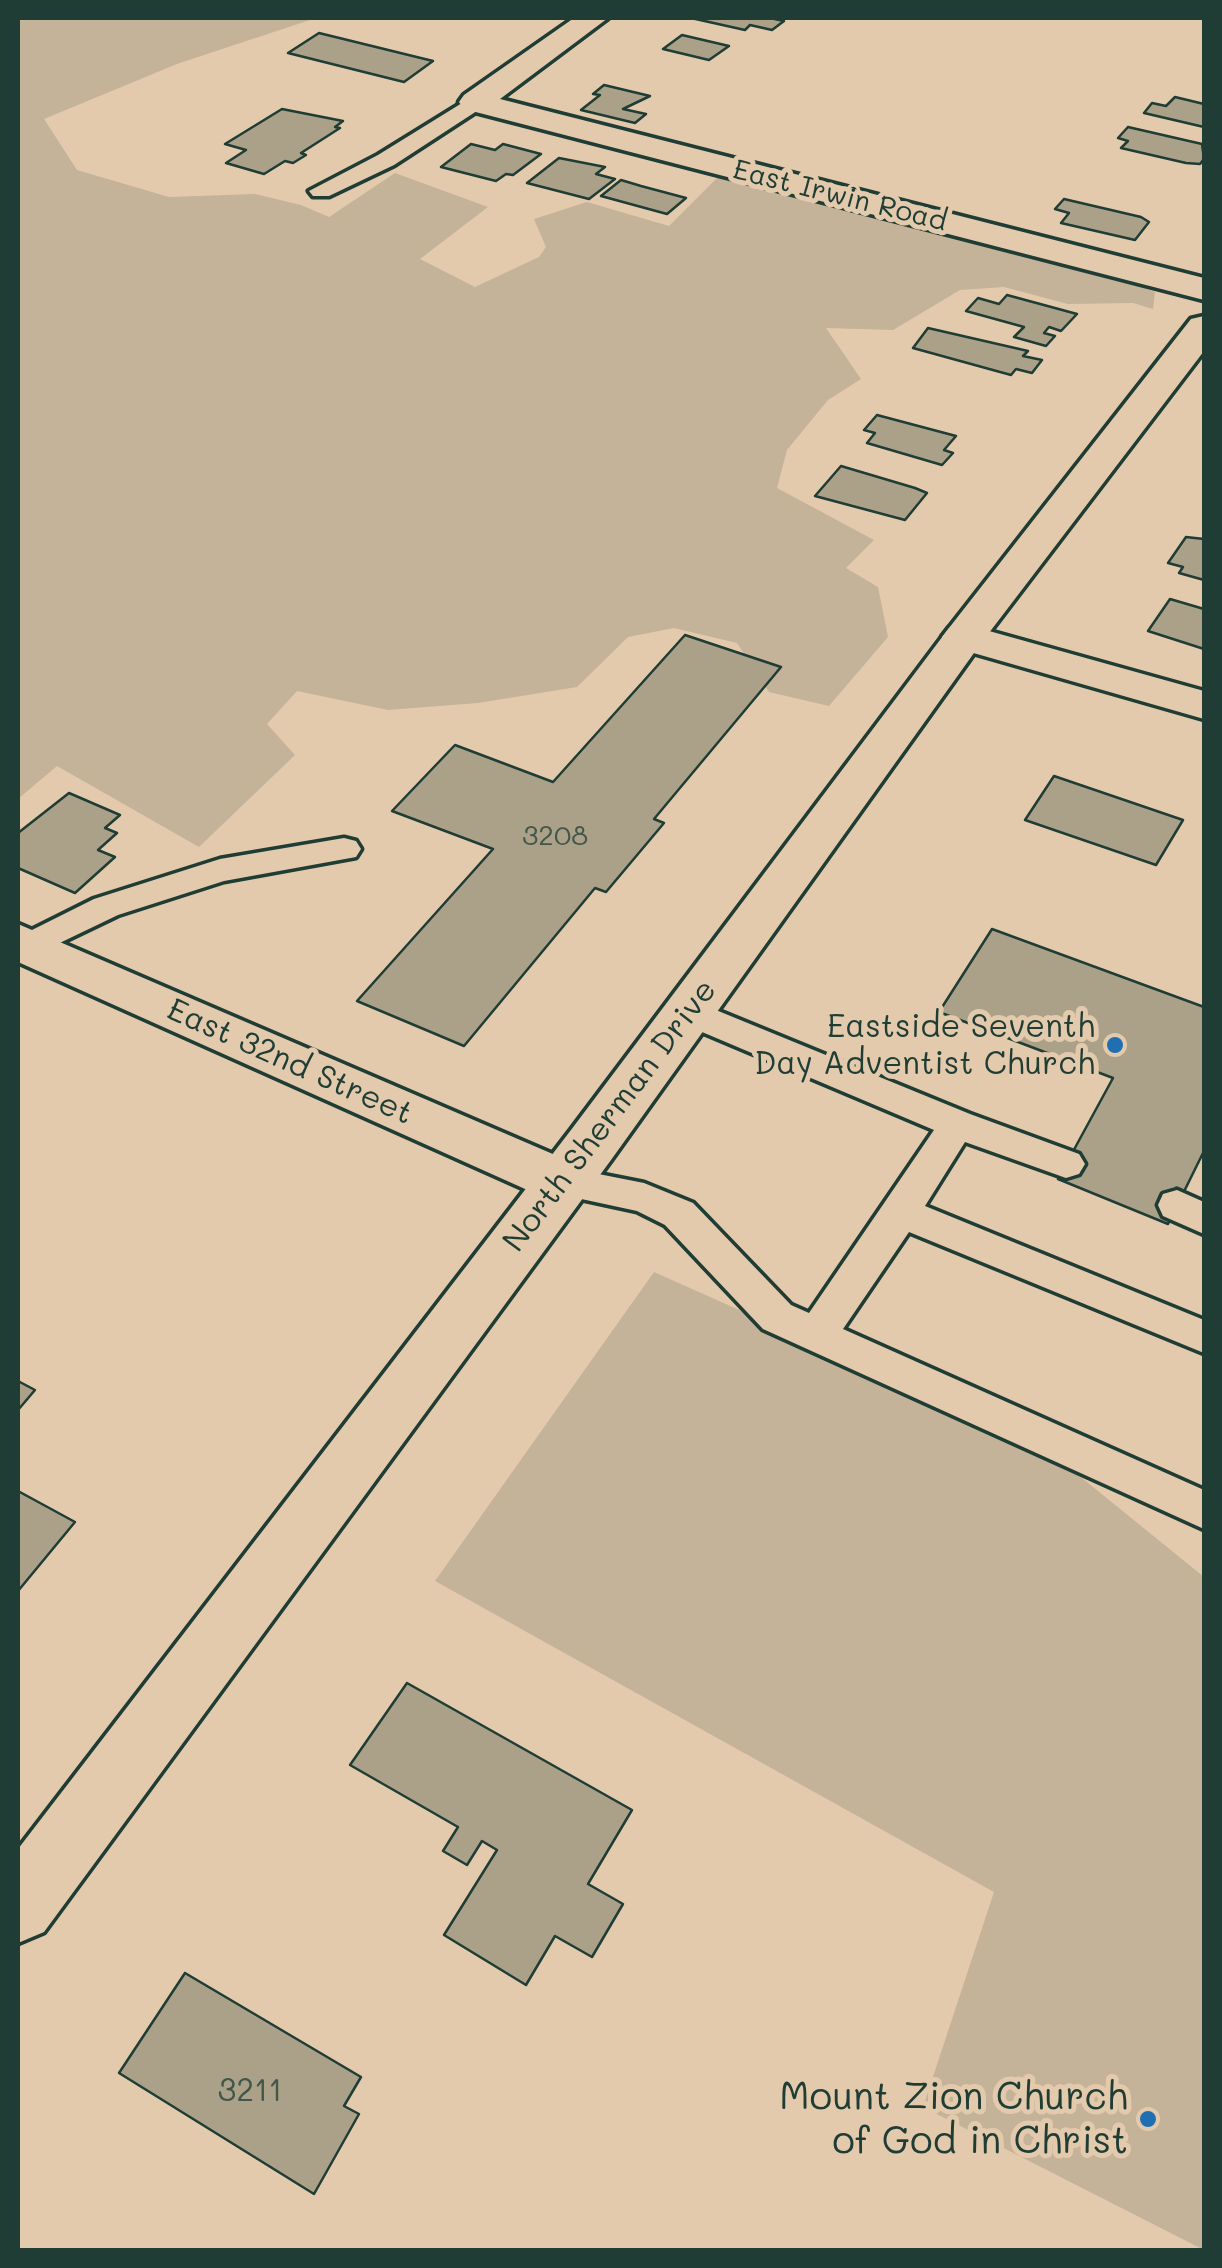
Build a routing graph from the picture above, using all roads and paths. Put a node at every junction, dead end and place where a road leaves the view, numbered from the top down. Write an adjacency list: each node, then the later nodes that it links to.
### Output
1 (593, 18): 2 (main road)
2 (475, 102): 3 (lane); 4 (main road, East Irwin Road)
3 (321, 191)
4 (1204, 289)
5 (1204, 327): 6 (main road, North Sherman Drive)
6 (964, 636): 7 (main road); 10 (main road, North Sherman Drive)
7 (1204, 705)
8 (344, 849): 9 (lane)
9 (20, 946): 13 (main road, East 32nd Street)
10 (688, 1012): 11 (lane); 13 (main road, North Sherman Drive)
11 (956, 1124): 12 (lane); 14 (lane)
12 (1066, 1164)
13 (562, 1182): 15 (lane); 18 (main road, North Sherman Drive)
14 (901, 1212): 15 (lane); 16 (lane)
15 (818, 1332): 17 (lane)
16 (1204, 1337)
17 (1204, 1510)
18 (18, 1907)

